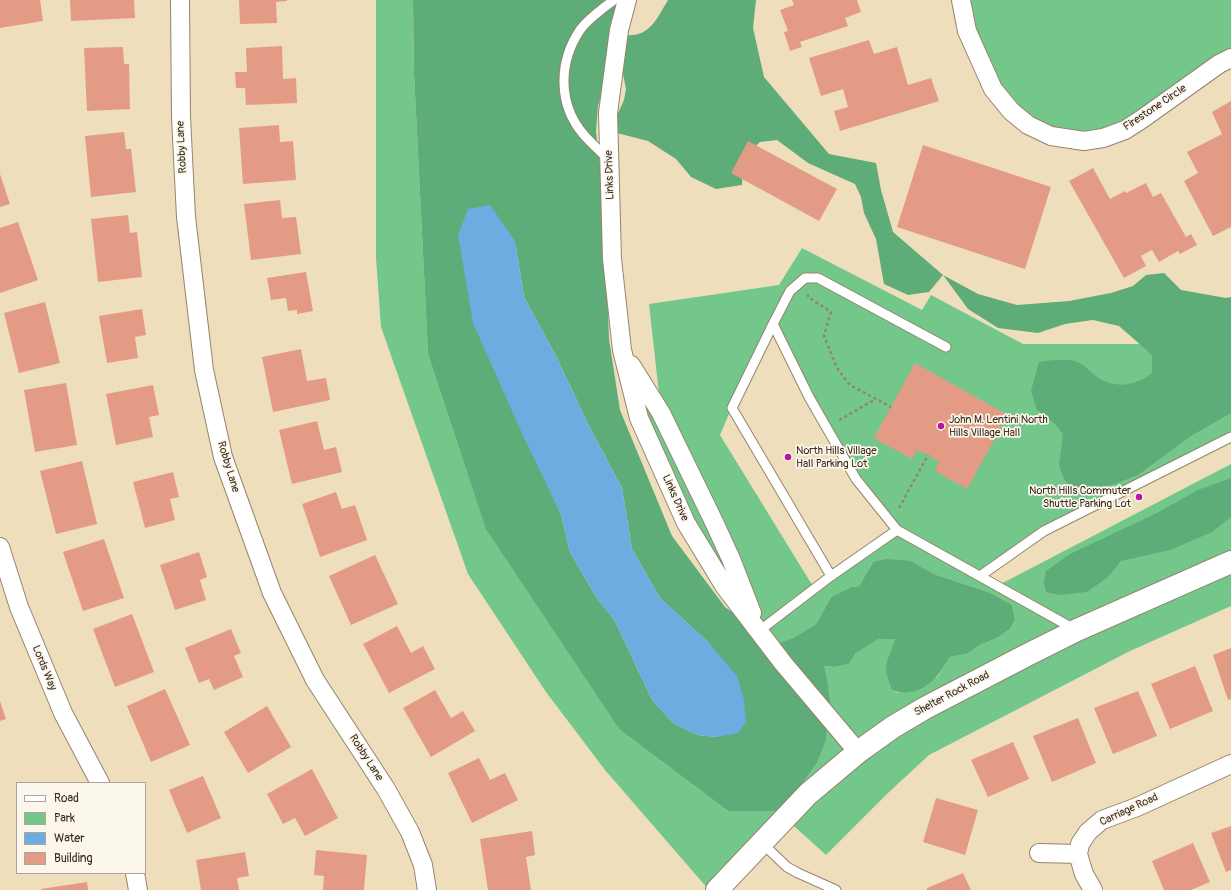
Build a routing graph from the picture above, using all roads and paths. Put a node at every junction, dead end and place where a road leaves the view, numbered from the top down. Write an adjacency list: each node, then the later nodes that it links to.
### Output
1 (180, 0): 31 (street, Robby Lane)
2 (614, 0): 6 (lane)
3 (627, 0): 6 (street, Links Drive)
4 (960, 0): 5 (street, Firestone Circle)
5 (1231, 58)
6 (609, 160): 10 (street, Links Drive)
7 (805, 278): 8 (lane); 9 (lane); 11 (path)
8 (773, 324): 16 (lane); 19 (lane)
9 (946, 347)
10 (622, 350): 22 (street, Links Drive); 22 (street, Links Drive)
11 (876, 399): 12 (path); 13 (path)
12 (891, 407)
13 (846, 416)
14 (1231, 437): 20 (lane)
15 (928, 455): 16 (path)
16 (894, 526): 19 (lane); 20 (lane)
17 (0, 547): 25 (street, Lords Way)
18 (1231, 562): 21 (main road, Shelter Rock Road)
19 (831, 576): 22 (lane)
20 (980, 576): 21 (lane)
21 (1077, 630): 23 (main road, Shelter Rock Road)
22 (759, 631): 23 (street, Links Drive)
23 (858, 752): 26 (main road, Shelter Rock Road)
24 (1231, 764): 28 (street, Carriage Road)
25 (99, 782)
26 (761, 842): 32 (main road, Shelter Rock Road); 33 (lane)
27 (1039, 853): 28 (street)
28 (1078, 854): 34 (street)
29 (135, 874): 30 (street)
30 (138, 890)
31 (427, 890)
32 (717, 890)
33 (836, 890)
34 (1093, 890)

